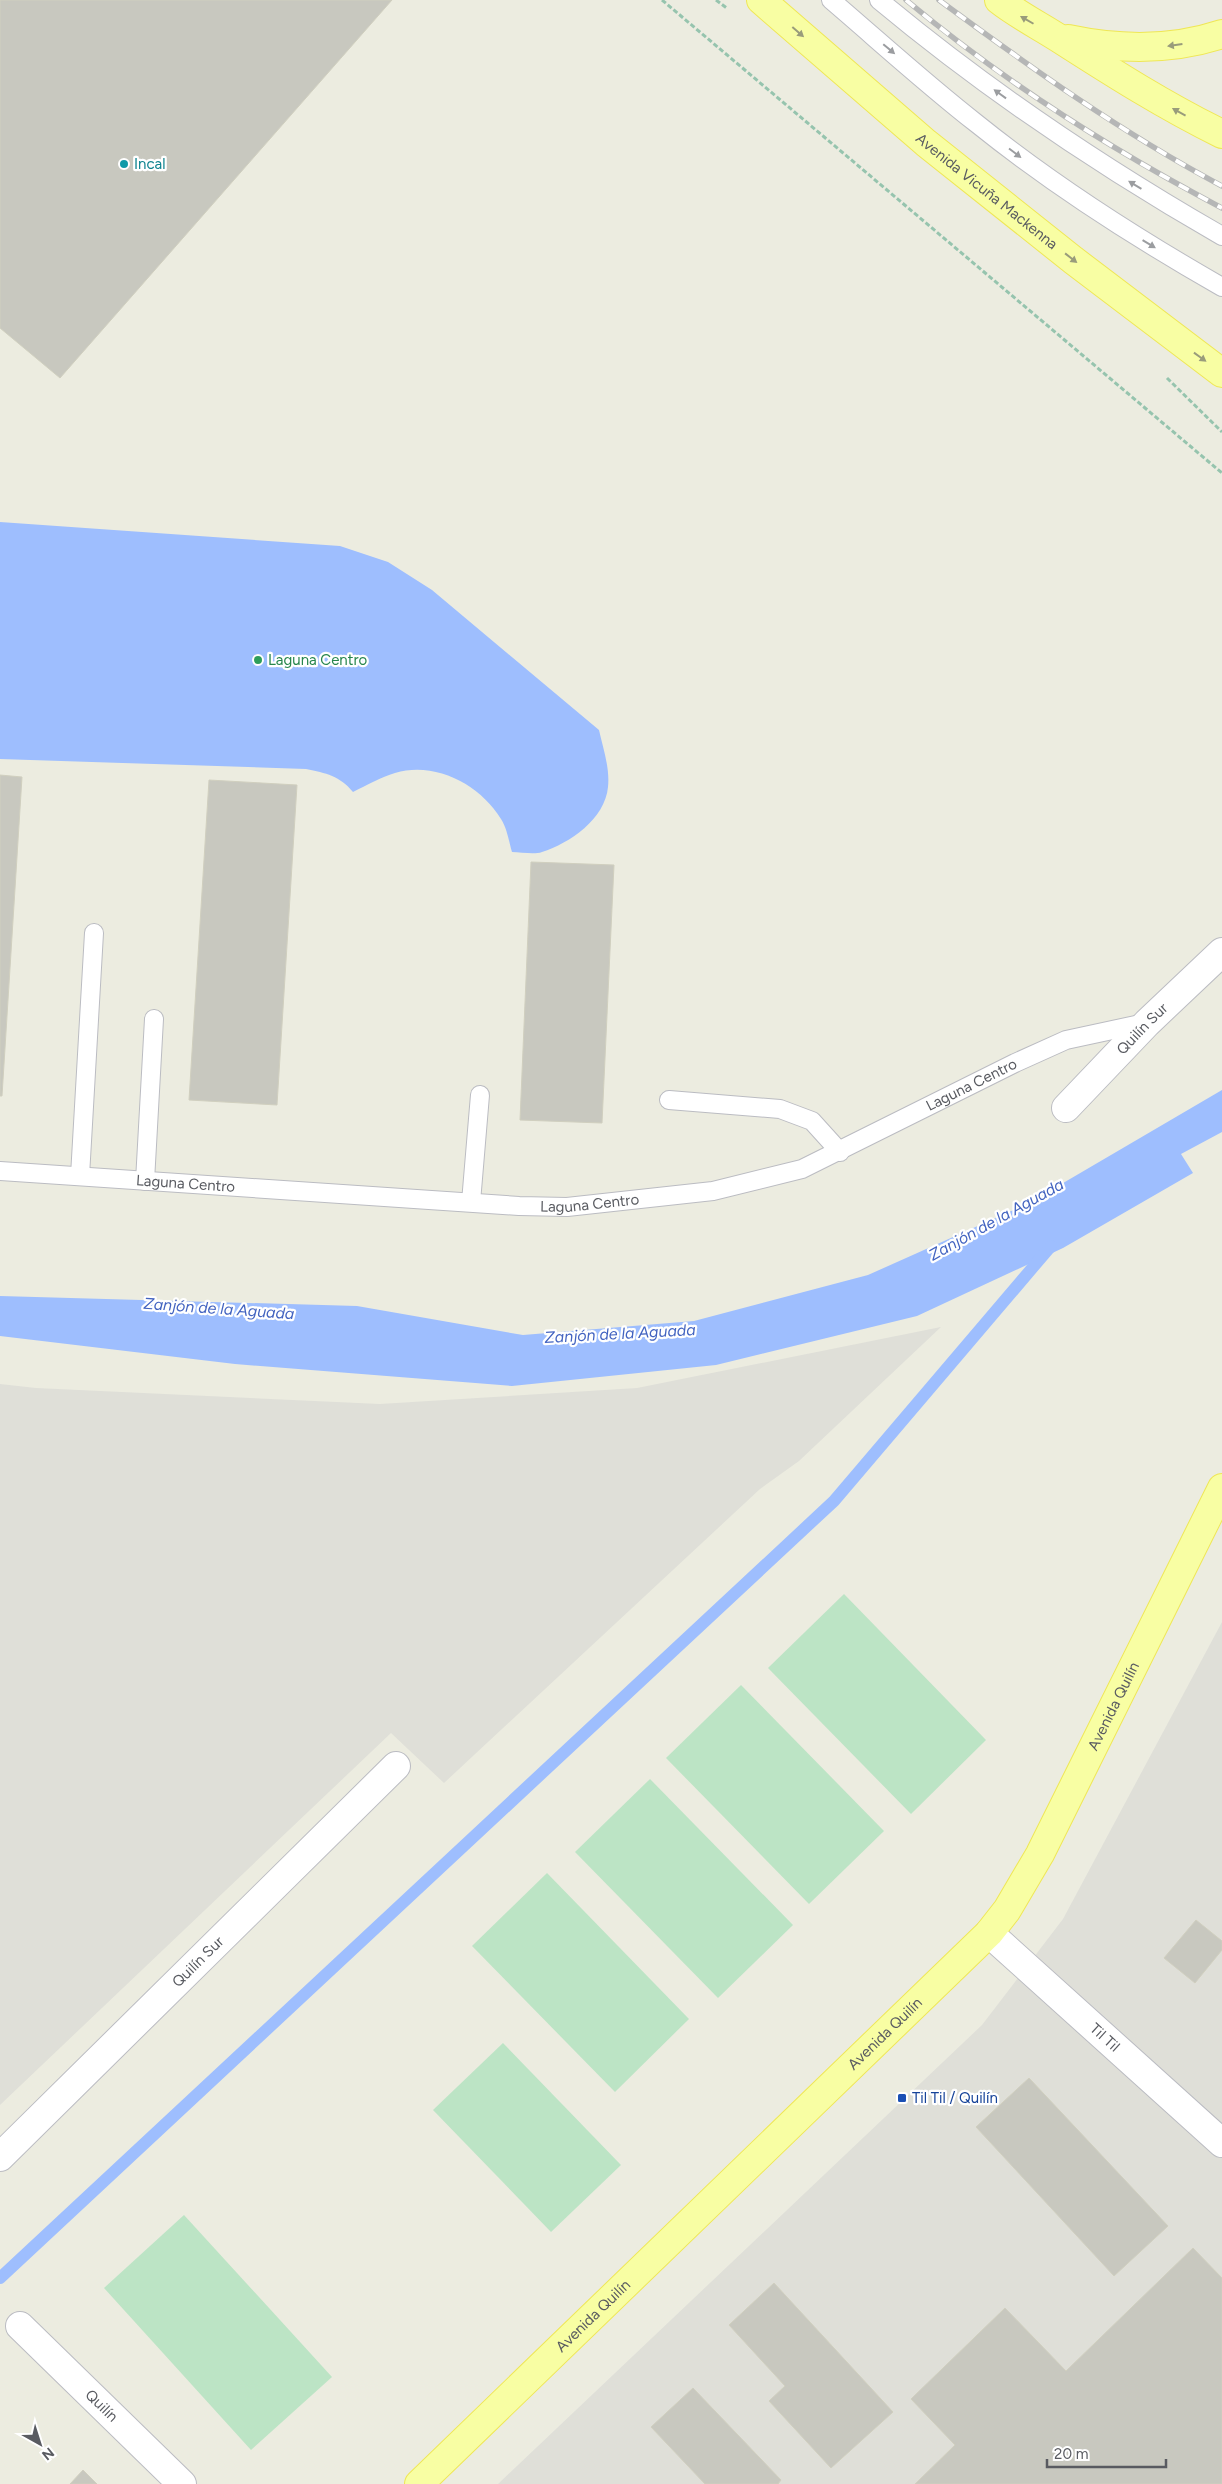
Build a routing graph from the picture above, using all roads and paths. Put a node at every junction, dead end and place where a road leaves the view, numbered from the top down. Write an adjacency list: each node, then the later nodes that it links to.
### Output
1 (662, 0): 12 (path)
2 (761, 0): 11 (main road, Avenida Vicuña Mackenna, one-way to 11)
3 (831, 0): 10 (lane, one-way to 10)
4 (879, 0): 9 (lane, one-way to 4)
5 (999, 0): 7 (main road, one-way to 5)
6 (1222, 34): 7 (main road, one-way to 7)
7 (1058, 37): 8 (main road, one-way to 7)
8 (1222, 134)
9 (1222, 236)
10 (1222, 287)
11 (1222, 373)
12 (1222, 473)
13 (94, 934): 22 (lane)
14 (1222, 952): 16 (street, Quilín Sur)
15 (154, 1019): 23 (lane)
16 (1147, 1023): 19 (street, Quilín Sur); 20 (lane, Laguna Centro)
17 (480, 1095): 24 (lane)
18 (669, 1100): 20 (lane)
19 (1066, 1108)
20 (840, 1152): 24 (lane, Laguna Centro)
21 (0, 1171): 22 (lane, Laguna Centro)
22 (80, 1176): 23 (lane, Laguna Centro)
23 (145, 1181): 24 (lane, Laguna Centro)
24 (471, 1202)
25 (1222, 1488): 27 (main road, Avenida Quilín)
26 (396, 1766): 29 (street, Quilín Sur)
27 (989, 1933): 28 (street, Til Til); 32 (main road, Avenida Quilín)
28 (1222, 2143)
29 (0, 2157)
30 (20, 2326): 31 (street, Quilín)
31 (182, 2484)
32 (419, 2484)

